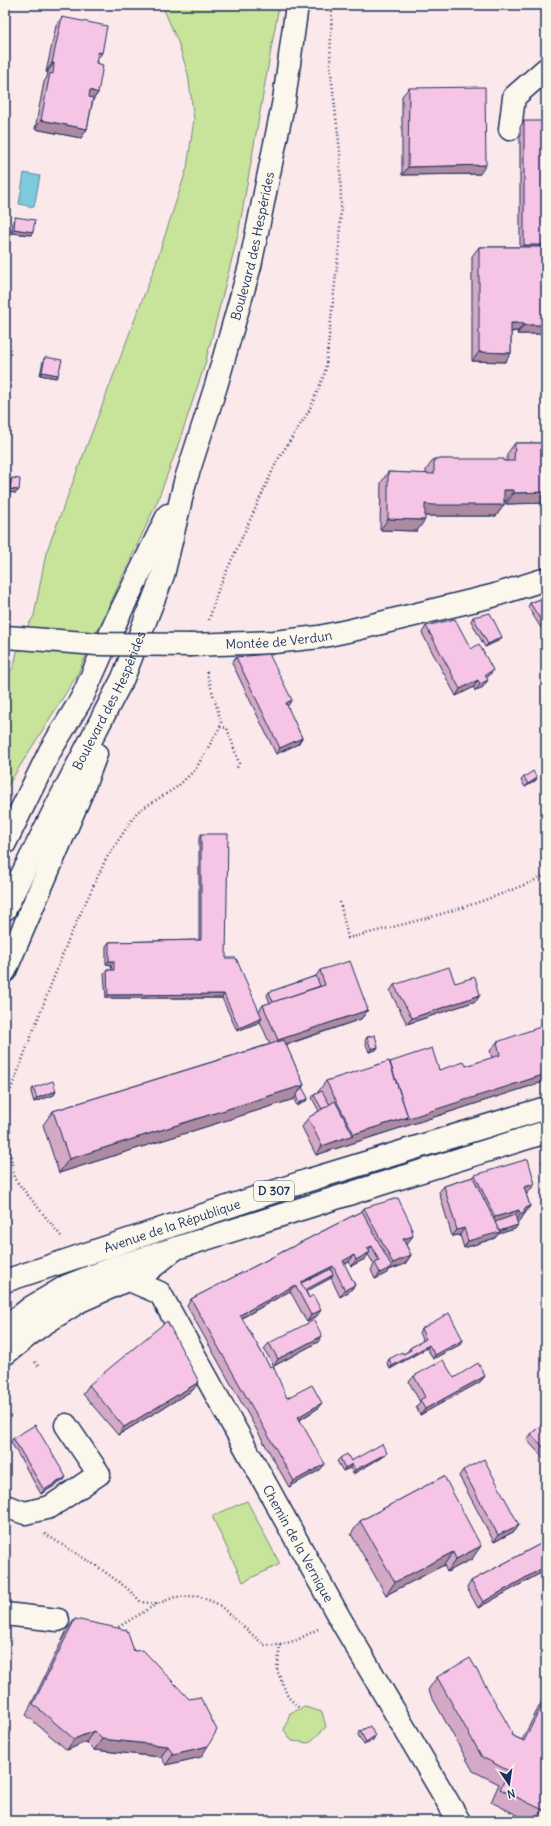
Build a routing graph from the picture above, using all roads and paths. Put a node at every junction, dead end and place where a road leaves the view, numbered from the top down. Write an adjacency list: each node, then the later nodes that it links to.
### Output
1 (297, 5): 5 (main road, Boulevard des Hespérides)
2 (332, 5): 8 (path)
3 (546, 69): 4 (main road)
4 (510, 129)
5 (185, 482): 9 (main road, Boulevard des Hespérides); 11 (main road, Boulevard des Hespérides)
6 (546, 579): 8 (main road, Montée de Verdun)
7 (13, 637): 8 (main road, Montée de Verdun, bridge)
8 (214, 645): 10 (path)
9 (123, 678): 17 (main road, Boulevard des Hespérides); 18 (main road)
10 (220, 727): 12 (path); 21 (path)
11 (50, 751): 13 (main road); 14 (main road, Boulevard des Hespérides)
12 (236, 770)
13 (5, 820)
14 (5, 843)
15 (546, 876): 16 (path)
16 (340, 902)
17 (5, 909)
18 (5, 971)
19 (546, 1108): 24 (main road, Avenue de la République / D 307)
20 (546, 1132): 22 (main road, Avenue de la République / D 307)
21 (64, 1240)
22 (177, 1247): 23 (main road, Avenue de la République); 25 (main road, Avenue de la République / D 307)
23 (127, 1279): 26 (main road, Avenue de la République); 37 (main road, Chemin de la Vernique)
24 (5, 1281)
25 (5, 1328)
26 (5, 1354)
27 (66, 1425): 28 (main road)
28 (5, 1506)
29 (44, 1534): 30 (path)
30 (157, 1604): 34 (path); 35 (path)
31 (5, 1614): 32 (main road)
32 (58, 1620)
33 (323, 1626): 35 (path)
34 (109, 1628)
35 (280, 1646): 36 (path)
36 (300, 1709)
37 (459, 1821)

